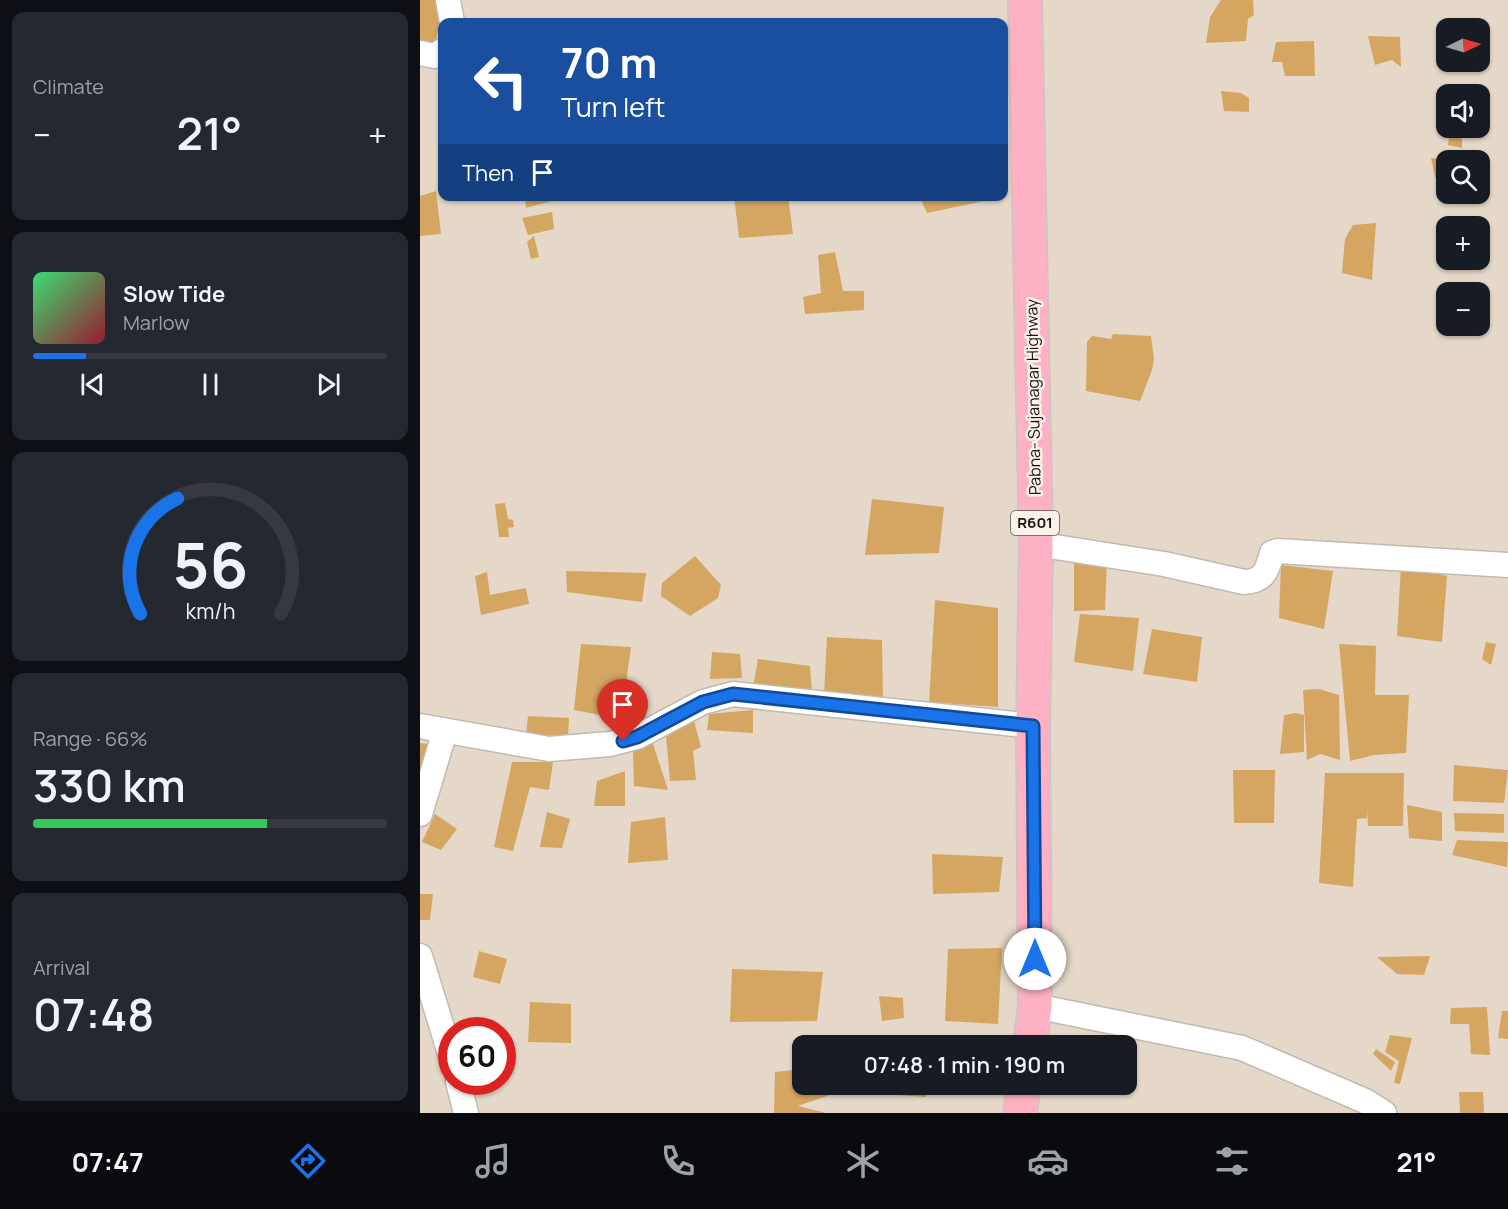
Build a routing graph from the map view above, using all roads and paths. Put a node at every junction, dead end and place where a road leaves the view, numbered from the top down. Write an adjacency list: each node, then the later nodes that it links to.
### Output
1 (448, 0): 3 (street)
2 (1025, 0): 6 (main road, Pabna- Sujanagar Highway / R601)
3 (451, 18)
4 (420, 53): 5 (street)
5 (438, 54)
6 (1036, 544): 7 (street); 9 (main road, Pabna- Sujanagar Highway / R601)
7 (1508, 565)
8 (420, 726): 10 (street)
9 (1033, 726): 10 (street); 13 (main road, Pabna- Sujanagar Highway / R601)
10 (445, 731): 11 (street)
11 (420, 814)
12 (420, 956): 14 (street)
13 (1035, 1006): 15 (main road, Pabna- Sujanagar Highway / R601); 20 (street)
14 (439, 1017)
15 (1031, 1035)
16 (461, 1095): 18 (street)
17 (1022, 1095): 19 (main road)
18 (466, 1113)
19 (1020, 1113)
20 (1384, 1113)

